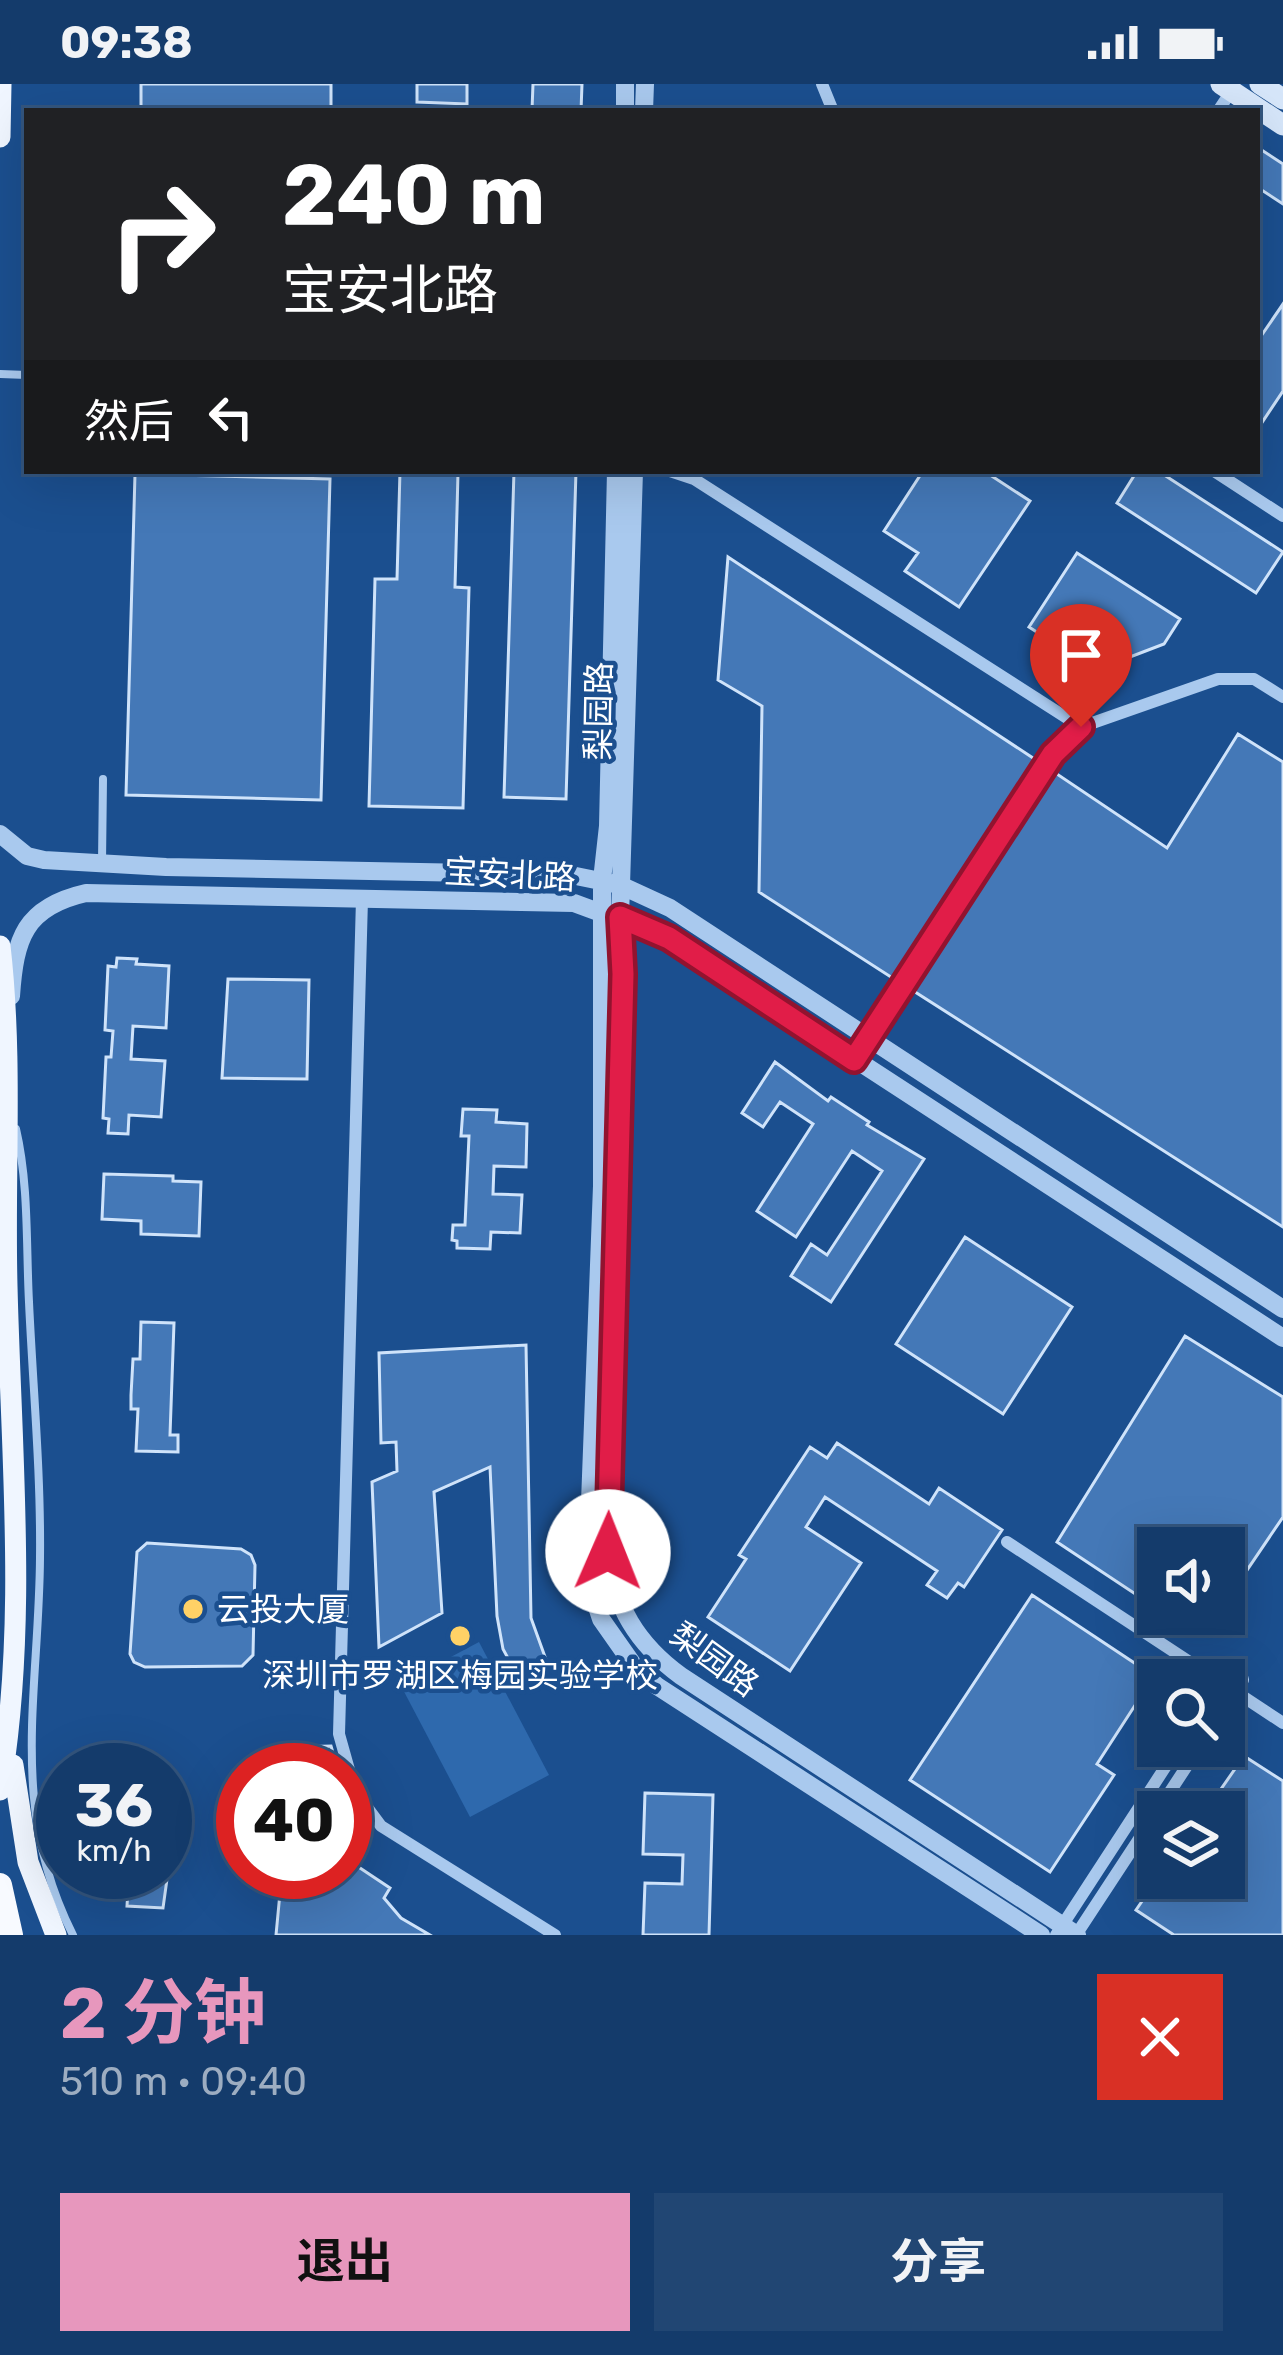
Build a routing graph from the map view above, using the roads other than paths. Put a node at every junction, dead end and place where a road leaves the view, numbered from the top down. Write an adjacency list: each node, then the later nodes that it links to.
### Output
1 (1, 84): 5 (main road)
2 (1229, 86): 3 (main road)
3 (1269, 93): 4 (main road)
4 (1283, 124)
5 (0, 137)
6 (616, 474): 16 (street, 梨园路)
7 (634, 474): 16 (street, 梨园路)
8 (679, 474): 12 (street)
9 (1219, 474): 10 (street)
10 (1283, 516)
11 (1283, 698): 12 (street)
12 (1081, 727): 20 (street)
13 (103, 779): 15 (lane)
14 (0, 835): 15 (street, 宝安北路)
15 (102, 864): 16 (street, 宝安北路)
16 (611, 883): 18 (street, 梨园路); 20 (street, 宝安北路)
17 (362, 899): 18 (street, 宝安北路); 21 (street, 宝安北路); 38 (street)
18 (612, 915): 22 (street, 宝安北路); 36 (street, 梨园路); 39 (street, 梨园路)
19 (0, 946): 21 (main road)
20 (868, 1036): 22 (street); 24 (street, 宝安北路)
21 (8, 1042): 23 (main road)
22 (854, 1060): 25 (street, 宝安北路)
23 (7, 1088): 30 (main road); 35 (lane)
24 (1283, 1309)
25 (1283, 1338)
26 (1007, 1542): 27 (street)
27 (1187, 1659)
28 (1245, 1697): 29 (street)
29 (1283, 1723)
30 (10, 1728): 33 (main road); 35 (main road)
31 (1166, 1767): 36 (street)
32 (1185, 1767): 36 (street)
33 (0, 1790)
34 (0, 1885): 37 (highway)
35 (60, 1932)
36 (1069, 1933)
37 (11, 1935)
38 (555, 1935)
39 (1041, 1935)

